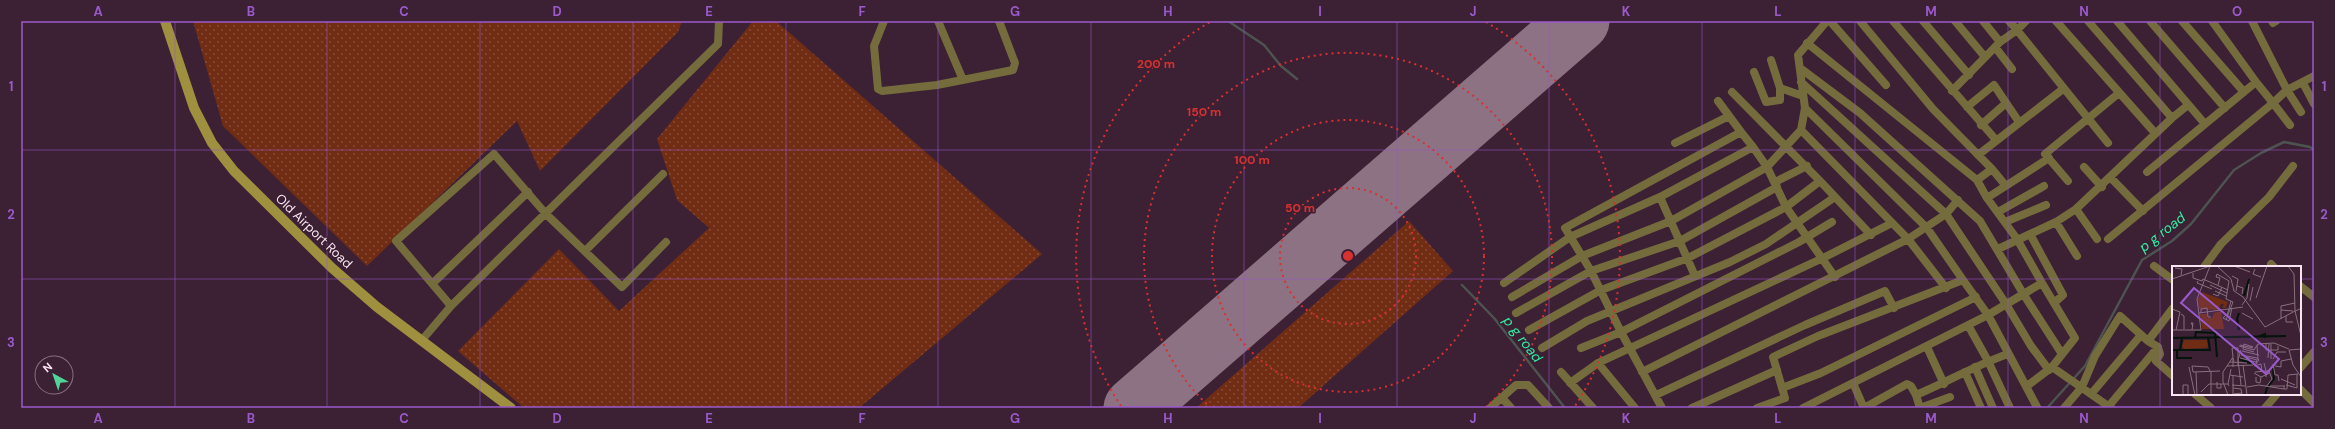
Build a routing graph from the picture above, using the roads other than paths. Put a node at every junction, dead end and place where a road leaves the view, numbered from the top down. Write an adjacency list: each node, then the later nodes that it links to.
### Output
1 (165, 21): 151 (main road, Old Airport Road)
2 (719, 21): 97 (street)
3 (884, 21): 33 (street)
4 (938, 21): 33 (street)
5 (999, 21): 33 (street)
6 (1829, 21): 24 (street); 37 (street)
7 (1860, 21): 70 (street)
8 (1893, 21): 40 (street)
9 (1923, 21): 31 (street)
10 (1955, 21): 26 (street)
11 (1983, 21): 25 (street)
12 (2009, 21): 23 (street)
13 (2026, 21): 23 (street)
14 (2056, 21): 44 (street)
15 (2088, 21): 57 (street)
16 (2117, 21): 50 (street)
17 (2150, 21): 53 (street)
18 (2182, 21): 43 (street)
19 (2212, 21): 35 (street)
20 (2252, 21): 41 (street)
21 (2272, 21): 22 (street)
22 (2276, 21)
23 (2017, 30): 25 (street); 39 (street)
24 (1807, 44): 28 (street); 80 (street)
25 (1998, 45): 26 (street); 29 (street)
26 (1985, 57): 31 (street)
27 (1771, 60): 38 (street)
28 (1800, 68): 34 (street); 91 (street)
29 (2012, 69)
30 (1754, 72): 38 (street)
31 (1970, 75): 40 (street)
32 (2314, 76): 36 (street)
33 (962, 80)
34 (1802, 82): 45 (street); 98 (street)
35 (2256, 82): 43 (street); 47 (street)
36 (2303, 84): 41 (street); 49 (street)
37 (1886, 85)
38 (1780, 88): 45 (street)
39 (2063, 89): 56 (street); 58 (street)
40 (1952, 90): 51 (street)
41 (2287, 90): 47 (street); 54 (street)
42 (1732, 92): 68 (street)
43 (2244, 92): 53 (street)
44 (2119, 93): 56 (street); 64 (street)
45 (1803, 96): 52 (street)
46 (1718, 100): 55 (street)
47 (2273, 103): 61 (street); 95 (street)
48 (2005, 104): 51 (street); 58 (street); 59 (street)
49 (2314, 104)
50 (2188, 105): 57 (street); 60 (street)
51 (1967, 107): 59 (street)
52 (1805, 108): 62 (street); 105 (street)
53 (2225, 108): 60 (street)
54 (2301, 112)
55 (1729, 116): 63 (street); 66 (street)
56 (2088, 118): 67 (street); 71 (street)
57 (2172, 118): 64 (street)
58 (2019, 122): 65 (street)
59 (1982, 124): 65 (street)
60 (2205, 124): 77 (street)
61 (2290, 125)
62 (1801, 130): 68 (street); 104 (street)
63 (1741, 132): 69 (street); 109 (street)
64 (2154, 133): 79 (street)
65 (1996, 140): 70 (street)
66 (1675, 143)
67 (2108, 143)
68 (1787, 146): 72 (street); 73 (street)
69 (1753, 147): 72 (street); 88 (street)
70 (1978, 155): 76 (street)
71 (2049, 158): 82 (street); 84 (street)
72 (1767, 166): 83 (street); 99 (street)
73 (1807, 166): 81 (street); 83 (street)
74 (2292, 166): 123 (street)
75 (2084, 167): 86 (street)
76 (1992, 169): 80 (street); 84 (street)
77 (2148, 172)
78 (663, 174): 117 (street)
79 (2111, 178): 86 (street); 95 (street)
80 (1977, 180): 90 (street)
81 (1820, 181): 89 (street); 93 (street)
82 (2068, 181)
83 (1775, 182): 93 (street); 114 (street)
84 (2006, 186): 90 (street)
85 (2044, 186): 96 (street)
86 (2102, 187): 94 (street)
87 (528, 192): 97 (street); 129 (street); 129 (street)
88 (1660, 197): 99 (street); 109 (street)
89 (1835, 197): 100 (street); 107 (street)
90 (1987, 198): 96 (street)
91 (1958, 200): 98 (street); 116 (street)
92 (2046, 205): 102 (street)
93 (1786, 207): 100 (street); 120 (street)
94 (2076, 209): 103 (street); 112 (street)
95 (2143, 211): 113 (street)
96 (1998, 212): 102 (street)
97 (546, 214): 117 (street); 141 (street)
98 (1946, 214): 105 (street); 140 (street)
99 (1671, 221): 114 (street); 118 (street)
100 (1798, 222): 108 (street); 125 (street)
101 (1832, 222): 108 (street)
102 (2005, 222): 111 (street)
103 (2056, 222): 106 (street); 119 (street)
104 (1892, 223): 107 (street); 110 (street)
105 (1927, 228): 110 (street); 128 (street)
106 (2030, 234): 111 (street); 139 (street)
107 (1871, 235): 121 (street)
108 (1808, 236): 121 (street); 149 (street)
109 (1570, 237): 118 (street); 130 (street)
110 (1908, 238): 126 (street); 133 (street)
111 (2017, 239): 116 (street); 131 (street)
112 (2097, 239)
113 (2108, 239)
114 (1680, 241): 120 (street); 124 (street)
115 (666, 242): 117 (street)
116 (1998, 249): 135 (street)
117 (585, 251)
118 (1582, 256): 124 (street); 136 (street)
119 (2077, 256)
120 (1688, 258): 125 (street); 134 (street)
121 (1823, 258): 126 (street); 157 (street)
122 (2154, 266): 127 (street)
123 (2205, 266)
124 (1591, 271): 134 (street); 145 (street)
125 (1695, 276): 144 (street)
126 (1835, 277): 168 (street)
127 (2172, 279)
128 (1964, 280): 133 (street); 137 (street)
129 (433, 282): 141 (street)
130 (1504, 283)
131 (2042, 283): 135 (street); 139 (street)
132 (2301, 287): 138 (street)
133 (1946, 288): 142 (street)
134 (1601, 290): 144 (street); 148 (street)
135 (2024, 295): 140 (street); 160 (street)
136 (1512, 297)
137 (1976, 297): 146 (street); 176 (street)
138 (2314, 297)
139 (2054, 303): 160 (street)
140 (2006, 304): 146 (street); 165 (street)
141 (451, 306): 151 (street)
142 (1894, 308): 166 (street); 179 (street)
143 (2172, 309): 152 (street)
144 (1610, 311): 149 (street); 155 (street)
145 (1516, 313)
146 (1988, 315): 147 (street); 159 (street)
147 (1968, 325): 153 (street); 161 (street)
148 (1529, 330)
149 (1621, 332): 156 (street); 157 (street)
150 (2141, 335): 152 (street); 175 (street); 178 (street)
151 (422, 340): 188 (main road, Old Airport Road)
152 (2148, 341): 154 (street)
153 (1927, 347): 172 (street); 173 (street)
154 (2158, 347): 170 (street); 187 (street)
155 (1542, 348)
156 (1581, 348)
157 (1629, 349): 162 (street); 168 (street)
158 (2314, 352): 164 (street)
159 (2008, 354): 161 (street); 174 (street)
160 (2062, 354): 165 (street)
161 (1988, 361): 163 (street); 202 (street)
162 (1598, 363): 171 (street); 193 (street)
163 (1975, 367): 169 (street); 201 (street)
164 (2301, 367)
165 (2050, 369): 174 (street); 175 (street)
166 (1777, 370): 176 (street); 195 (street)
167 (1561, 372): 171 (street)
168 (1642, 372): 179 (street)
169 (1965, 372): 173 (street); 200 (street)
170 (2172, 375)
171 (1570, 383): 192 (street)
172 (1853, 384): 197 (street); 198 (street)
173 (1944, 384): 180 (street)
174 (2027, 386): 186 (street)
175 (2081, 386): 178 (street); 203 (street)
176 (1782, 388): 196 (street)
177 (2301, 390): 185 (street)
178 (2092, 393): 187 (street)
179 (1656, 395): 194 (street)
180 (1916, 395): 198 (street); 199 (street)
181 (2195, 395): 204 (street)
182 (2277, 395): 205 (street)
183 (1950, 397): 199 (street)
184 (1503, 399): 189 (street); 190 (street); 191 (street)
185 (2314, 403)
186 (2037, 407)
187 (2110, 407)
188 (511, 408)
189 (1490, 408)
190 (1511, 408)
191 (1549, 408)
192 (1593, 408)
193 (1635, 408)
194 (1662, 408)
195 (1692, 408)
196 (1757, 408)
197 (1802, 408)
198 (1864, 408)
199 (1920, 408)
200 (1981, 408)
201 (1993, 408)
202 (2010, 408)
203 (2064, 408)
204 (2211, 408)
205 (2265, 408)

